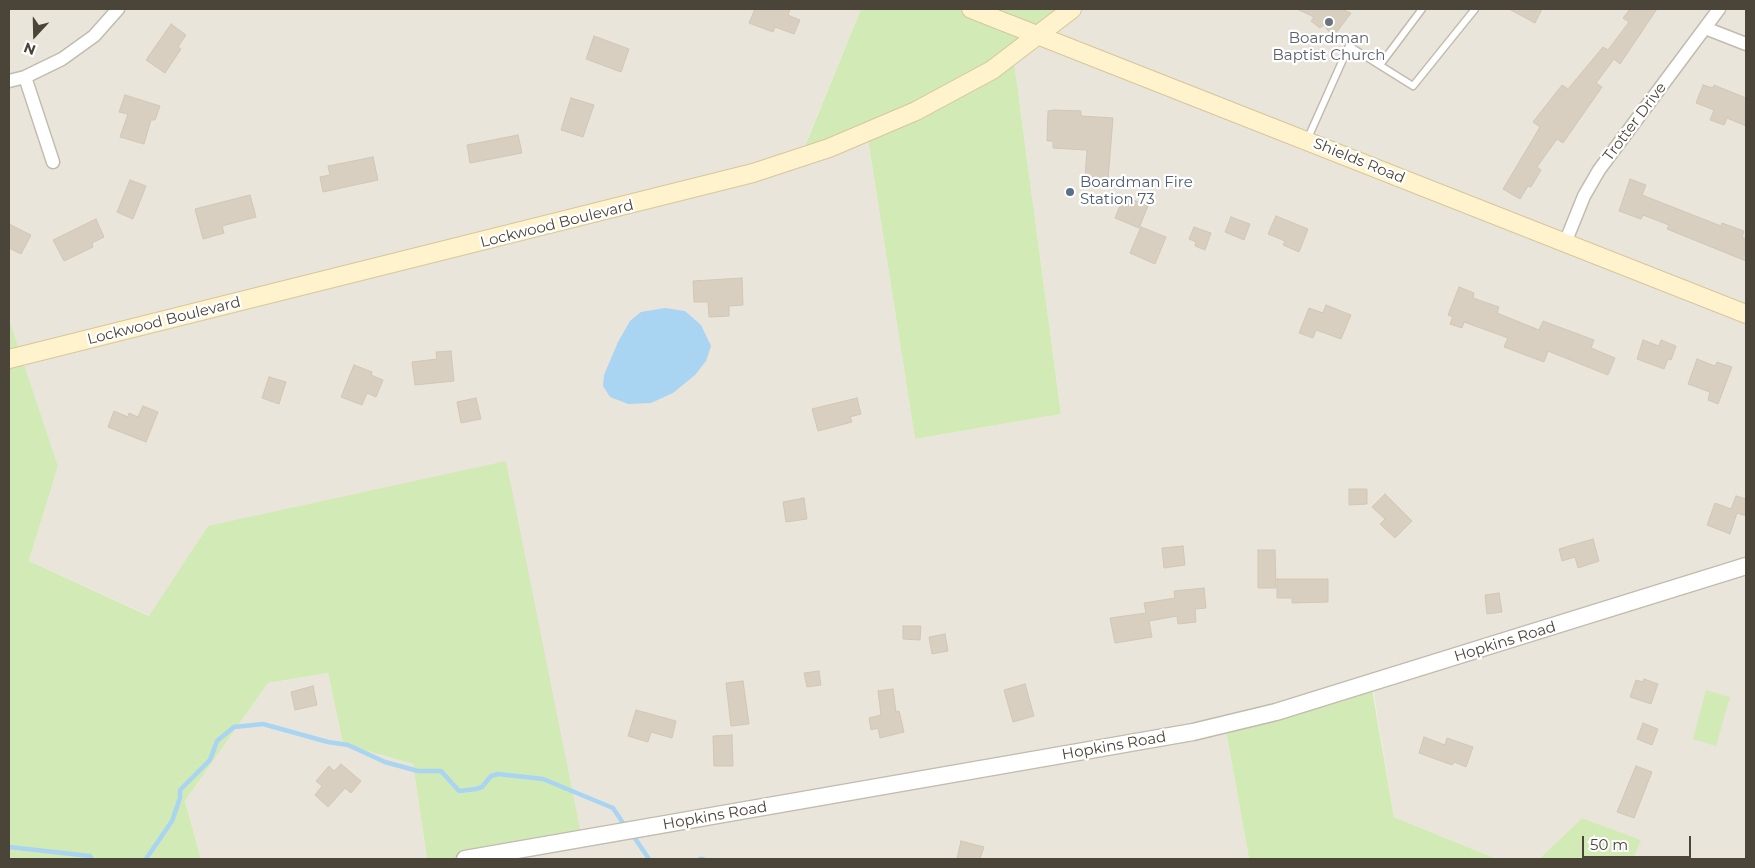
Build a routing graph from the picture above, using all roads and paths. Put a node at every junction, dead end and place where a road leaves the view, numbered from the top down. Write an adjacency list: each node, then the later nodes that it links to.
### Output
1 (118, 9): 11 (street)
2 (971, 9): 8 (main road, Shields Road)
3 (1072, 9): 8 (main road, Lockwood Boulevard)
4 (1422, 9): 10 (lane)
5 (1475, 9): 10 (lane)
6 (1719, 9): 7 (street, Trotter Drive)
7 (1705, 28): 9 (street); 15 (street, Trotter Drive)
8 (1037, 36): 13 (main road, Shields Road); 17 (main road, Lockwood Boulevard)
9 (1746, 44)
10 (1380, 65): 13 (lane)
11 (25, 77): 12 (street); 14 (street)
12 (9, 81)
13 (1307, 141): 15 (main road, Shields Road)
14 (53, 162)
15 (1565, 243): 16 (main road, Shields Road)
16 (1746, 314)
17 (9, 359)
18 (1746, 566): 19 (street, Hopkins Road)
19 (465, 859)

